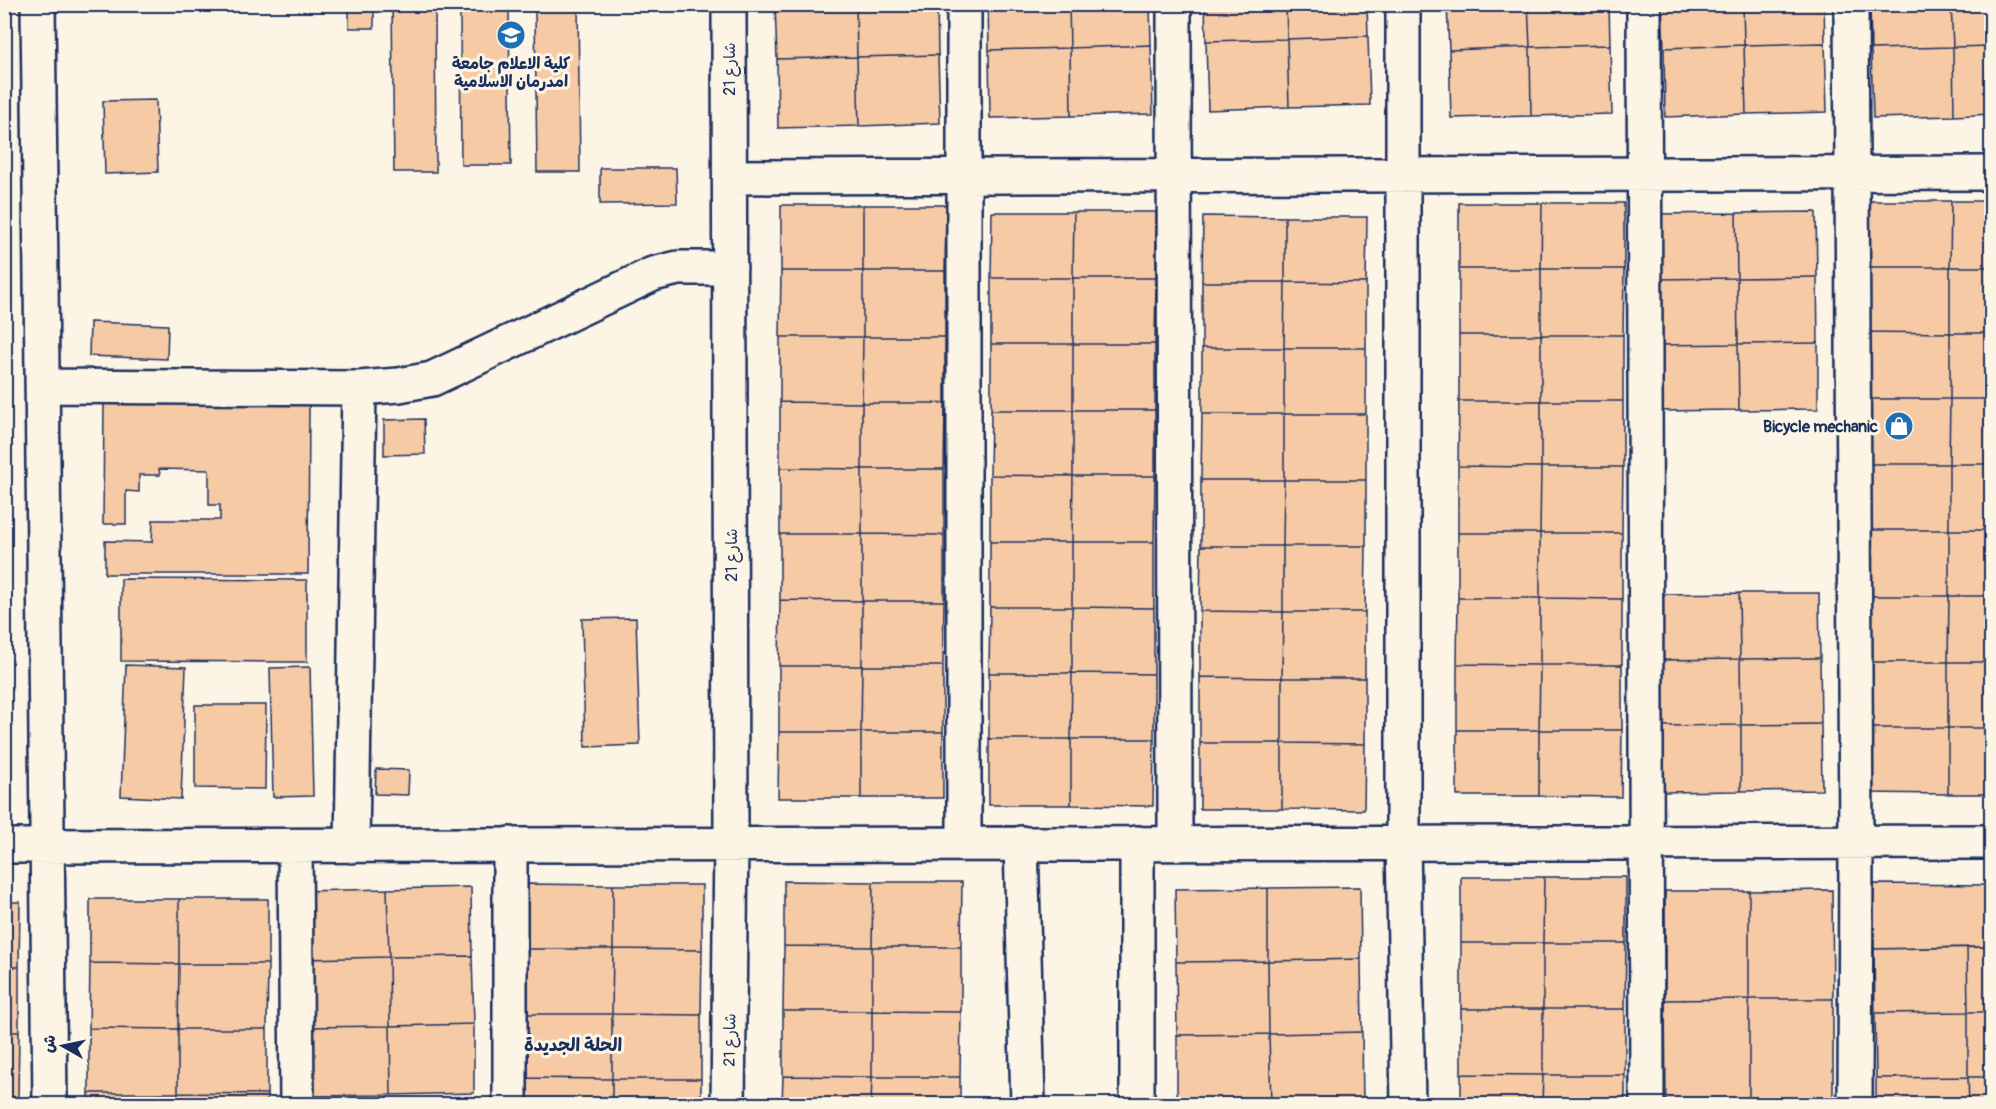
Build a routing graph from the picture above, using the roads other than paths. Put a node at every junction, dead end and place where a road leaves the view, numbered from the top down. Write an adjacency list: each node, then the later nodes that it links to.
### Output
1 (38, 4): 16 (street)
2 (729, 4): 14 (street, شارع 21)
3 (964, 4): 11 (street)
4 (1174, 4): 12 (street)
5 (1403, 4): 9 (street)
6 (1644, 4): 13 (street)
7 (1851, 4): 10 (street)
8 (1992, 173): 10 (street)
9 (1403, 175): 12 (street); 13 (street); 18 (street)
10 (1853, 175): 13 (street); 19 (street)
11 (965, 176): 12 (street); 14 (street); 22 (street)
12 (1174, 176): 25 (street)
13 (1645, 176): 26 (street)
14 (730, 177): 15 (street, شارع 21)
15 (730, 268): 17 (street); 21 (street, شارع 21)
16 (43, 386): 17 (street); 29 (street)
17 (359, 388): 30 (street)
18 (1403, 842): 25 (street); 26 (street); 38 (street)
19 (1856, 842): 20 (street); 26 (street); 40 (street)
20 (1992, 842)
21 (731, 843): 22 (street); 27 (street); 35 (street, شارع 21)
22 (964, 843): 23 (street)
23 (1021, 843): 24 (street); 36 (street)
24 (1137, 843): 25 (street); 37 (street)
25 (1174, 843)
26 (1645, 843): 39 (street)
27 (510, 844): 30 (street); 34 (street)
28 (4, 846): 29 (street)
29 (49, 846): 31 (street); 32 (street)
30 (352, 846): 31 (street)
31 (295, 847): 33 (street)
32 (50, 1104)
33 (297, 1104)
34 (510, 1104)
35 (728, 1104)
36 (1028, 1104)
37 (1137, 1104)
38 (1408, 1104)
39 (1647, 1104)
40 (1855, 1104)

